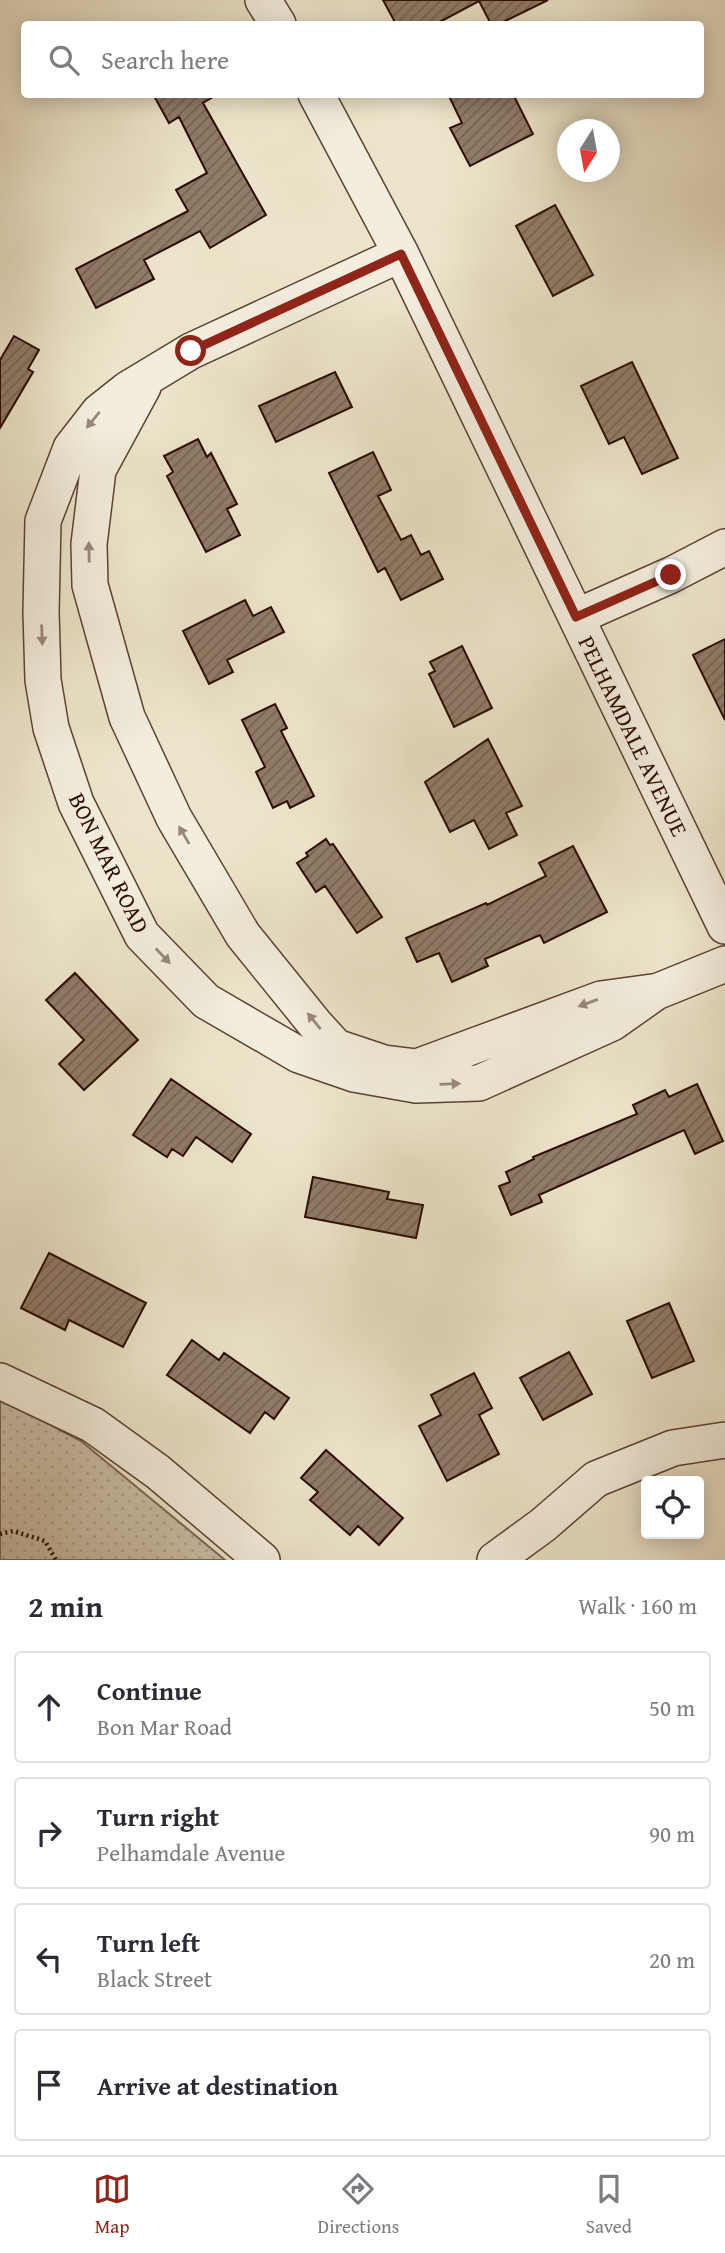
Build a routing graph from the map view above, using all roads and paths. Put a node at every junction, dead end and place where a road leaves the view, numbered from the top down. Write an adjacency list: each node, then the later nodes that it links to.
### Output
1 (263, 0): 2 (street)
2 (276, 21)
3 (318, 98): 4 (street, PELHAMDALE AVENUE)
4 (401, 254): 5 (street, BON MAR ROAD); 7 (street, PELHAMDALE AVENUE)
5 (147, 380): 10 (street, BON MAR ROAD, one-way to 5); 10 (street, BON MAR ROAD, one-way to 10)
6 (725, 547): 7 (street)
7 (576, 617): 8 (street, PELHAMDALE AVENUE)
8 (725, 926)
9 (725, 964): 10 (street, BON MAR ROAD)
10 (656, 992)
11 (0, 1381): 15 (street)
12 (725, 1440): 16 (street)
13 (0, 1534): 14 (path)
14 (56, 1560)
15 (262, 1560)
16 (495, 1560)

